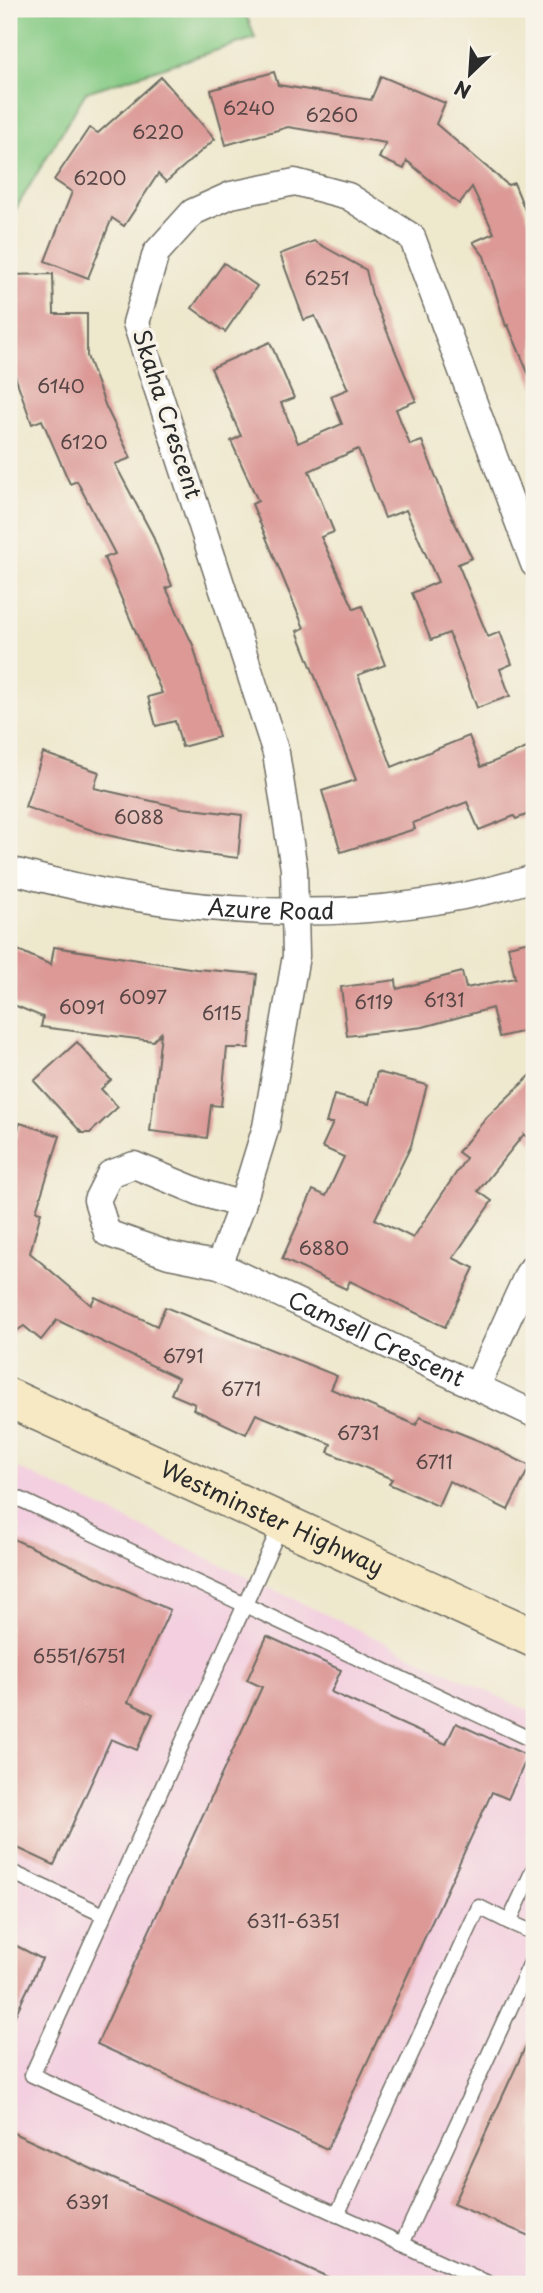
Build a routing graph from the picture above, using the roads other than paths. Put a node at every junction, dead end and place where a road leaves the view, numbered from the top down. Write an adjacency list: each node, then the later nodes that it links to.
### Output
1 (534, 564): 4 (street, Skaha Crescent)
2 (9, 870): 4 (street, Azure Road)
3 (534, 878): 4 (street, Azure Road)
4 (296, 911): 5 (street)
5 (242, 1205): 6 (street); 6 (street, Camsell Crescent)
6 (219, 1265): 8 (street, Camsell Crescent)
7 (534, 1266): 8 (street)
8 (477, 1386): 10 (street, Camsell Crescent)
9 (9, 1398): 12 (main road, Westminster Highway)
10 (534, 1414)
11 (9, 1494): 13 (lane)
12 (282, 1524): 13 (lane); 14 (main road, Westminster Highway)
13 (245, 1605): 15 (lane); 20 (lane)
14 (534, 1638)
15 (534, 1741)
16 (534, 1868): 18 (lane)
17 (9, 1871): 20 (lane)
18 (520, 1898): 19 (lane); 21 (lane)
19 (534, 1905)
20 (104, 1915): 24 (lane)
21 (509, 1922): 22 (lane); 24 (lane)
22 (534, 1933)
23 (534, 1956): 25 (lane)
24 (337, 2215): 25 (lane)
25 (402, 2244): 26 (lane)
26 (490, 2284)

